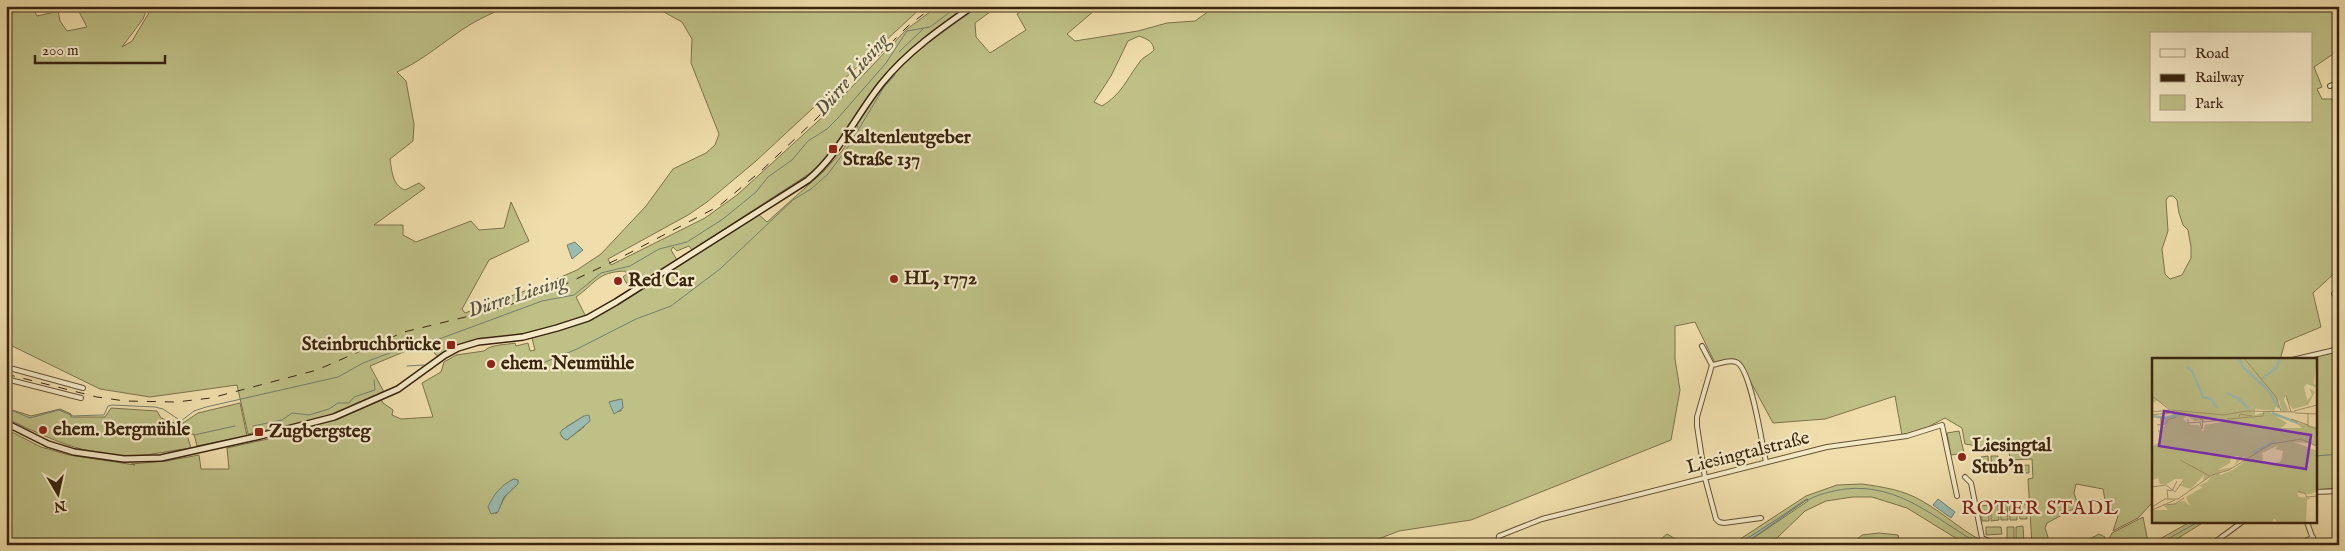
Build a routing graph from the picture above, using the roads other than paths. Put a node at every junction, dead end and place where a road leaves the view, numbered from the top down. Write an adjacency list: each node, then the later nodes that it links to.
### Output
1 (973, 6): 12 (main road)
2 (2339, 82): 3 (street)
3 (2330, 86)
4 (1702, 346): 7 (street)
5 (2339, 349): 6 (street)
6 (2301, 358)
7 (1712, 365): 13 (street); 15 (street)
8 (6, 367): 10 (street)
9 (6, 379): 11 (street)
10 (83, 388)
11 (81, 398)
12 (6, 423)
13 (1766, 462): 15 (street, Liesingtalstraße); 18 (street, Liesingtalstraße)
14 (1965, 477): 25 (street)
15 (1705, 478): 19 (street); 23 (street, Liesingtalstraße)
16 (2339, 490): 17 (street)
17 (2318, 492)
18 (1957, 496)
19 (1761, 518)
20 (2239, 524): 26 (street)
21 (2308, 524): 22 (street)
22 (2313, 537): 27 (street); 28 (street)
23 (1498, 543): 24 (street)
24 (1484, 545)
25 (1997, 545)
26 (2211, 545)
27 (2300, 545)
28 (2315, 545)

